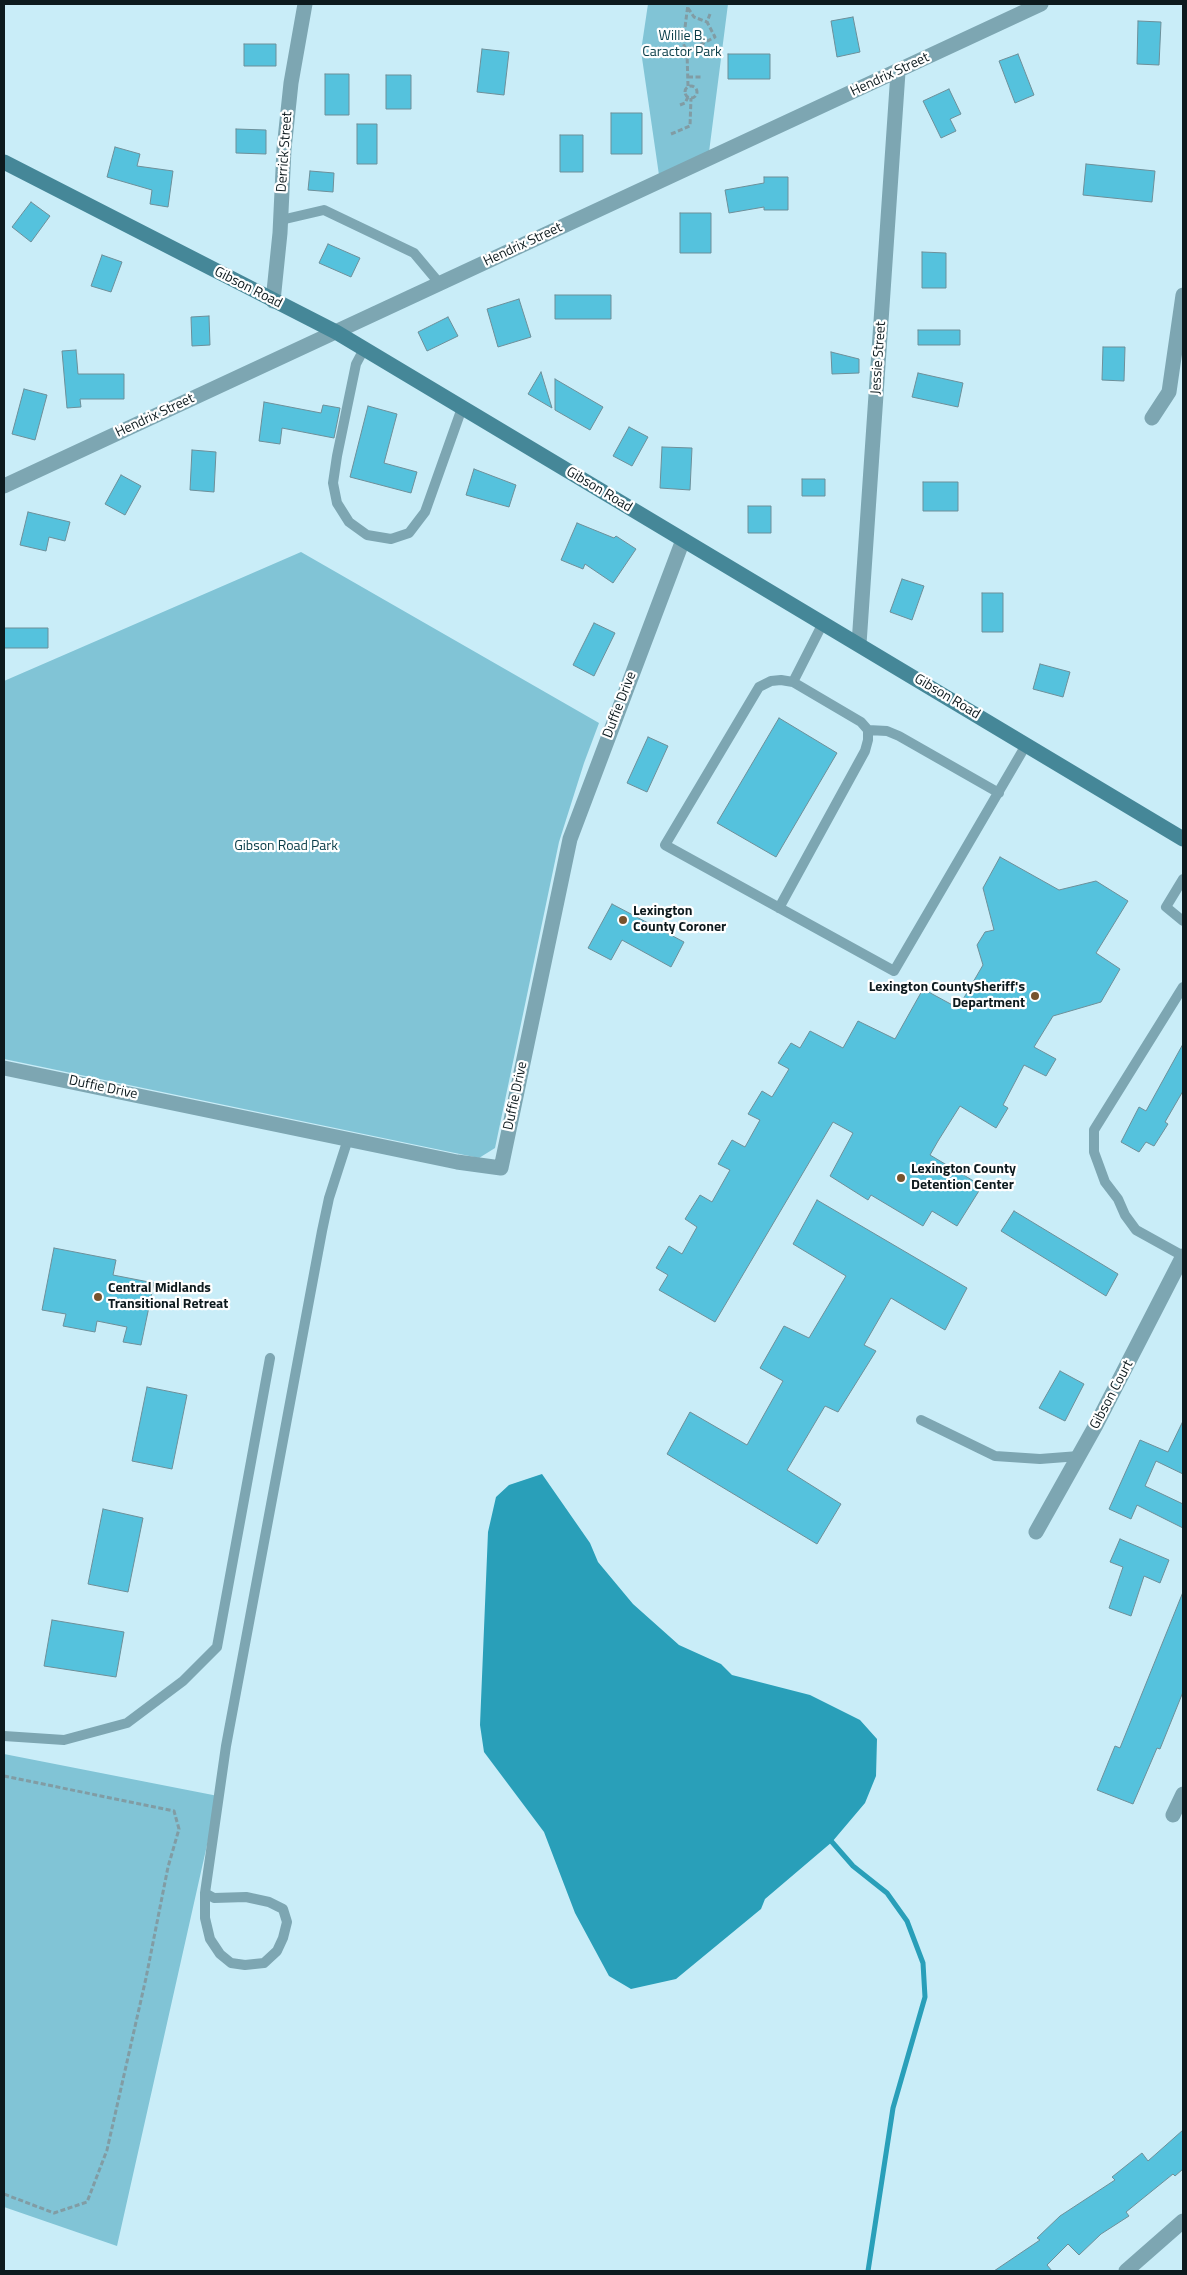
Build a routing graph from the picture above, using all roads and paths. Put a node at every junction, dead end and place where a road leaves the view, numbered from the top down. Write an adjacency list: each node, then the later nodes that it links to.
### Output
1 (304, 4): 16 (street, Derrick Street)
2 (1041, 4): 4 (street, Hendrix Street)
3 (688, 6): 6 (path); 7 (path)
4 (1023, 7): 8 (street, Hendrix Street)
5 (710, 14): 6 (path)
6 (707, 22): 7 (path)
7 (688, 52): 9 (path)
8 (898, 72): 17 (street, Hendrix Street); 27 (street, Jessie Street)
9 (688, 77): 10 (path); 11 (path)
10 (702, 78)
11 (688, 86): 12 (path); 12 (path)
12 (689, 98): 13 (path); 14 (path)
13 (680, 105)
14 (671, 134)
15 (4, 162): 19 (street, Gibson Road)
16 (280, 220): 17 (lane); 19 (street, Derrick Street)
17 (440, 284): 20 (street, Hendrix Street)
18 (1183, 295): 23 (street)
19 (274, 301): 20 (street, Gibson Road)
20 (336, 332): 21 (street, Gibson Road); 24 (street, Hendrix Street)
21 (364, 349): 22 (street, Gibson Road); 22 (lane)
22 (462, 408): 25 (street, Gibson Road)
23 (1152, 418)
24 (4, 486)
25 (683, 540): 26 (street, Gibson Road); 38 (street, Duffie Drive)
26 (824, 623): 27 (street, Gibson Road); 28 (lane)
27 (859, 644): 30 (street, Gibson Road)
28 (793, 682): 29 (lane); 34 (lane)
29 (868, 730): 31 (lane); 34 (lane)
30 (1026, 745): 31 (lane); 32 (street, Gibson Road)
31 (999, 792): 34 (lane)
32 (1183, 839)
33 (1183, 879): 35 (lane)
34 (779, 908)
35 (1183, 921)
36 (1183, 986): 39 (lane)
37 (4, 1068): 38 (street, Duffie Drive)
38 (348, 1139): 48 (lane)
39 (1183, 1256): 42 (street, Gibson Court)
40 (270, 1358): 44 (lane)
41 (921, 1420): 42 (lane)
42 (1079, 1456): 43 (street, Gibson Court)
43 (1036, 1532)
44 (4, 1736)
45 (4, 1776): 49 (path)
46 (1183, 1794): 47 (street)
47 (1173, 1815)
48 (205, 1893): 48 (lane)
49 (4, 2194)
50 (1181, 2228): 51 (street)
51 (1126, 2271)

